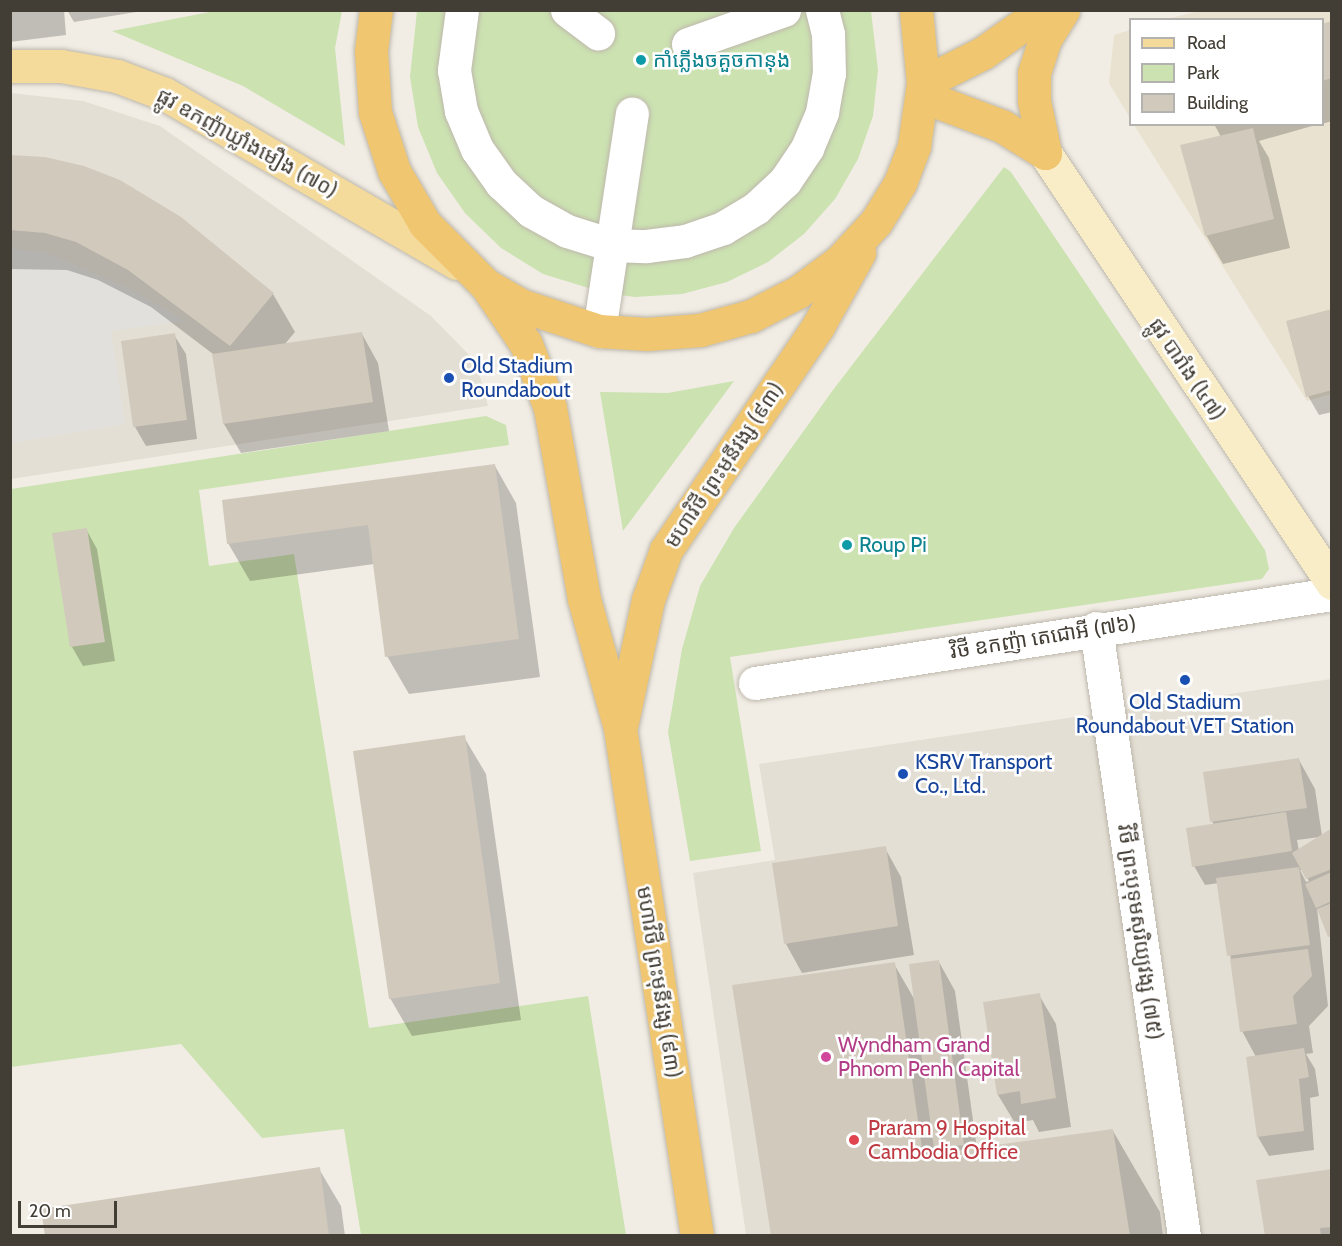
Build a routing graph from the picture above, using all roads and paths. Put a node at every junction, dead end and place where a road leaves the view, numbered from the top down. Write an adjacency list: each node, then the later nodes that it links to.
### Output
1 (376, 10): 17 (highway)
2 (462, 10): 16 (street)
3 (567, 10): 9 (street)
4 (784, 10): 10 (street)
5 (822, 10): 16 (street)
6 (916, 10): 12 (highway)
7 (1044, 10): 12 (highway)
8 (1063, 10): 14 (highway)
9 (598, 33)
10 (688, 44)
11 (10, 66): 17 (main road, ផ្លូវ ឧកញ៉ាឃ្លាំងមឿង (៧០))
12 (922, 90): 14 (highway); 15 (highway)
13 (632, 113): 16 (street)
14 (1044, 153): 19 (main road, ផ្លូវ បារាំង (៤៧))
15 (876, 222): 18 (highway); 23 (highway, មហាវិថី ព្រះមុនីវង្ស (៩៣))
16 (612, 245): 18 (street)
17 (477, 277): 18 (highway); 23 (highway, មហាវិថី ព្រះមុនីវង្ស (៩៣))
18 (599, 331)
19 (1332, 583)
20 (1332, 594): 21 (street, វិថី ឧកញ៉ា តេជោអី (៧៦))
21 (1096, 628): 22 (street, វិថី ឧកញ៉ា តេជោអី (៧៦)); 25 (street, វិថី ព្រះបុទុមសុរិយ្យវង្ស (៧៥))
22 (755, 683)
23 (620, 728): 24 (highway, មហាវិថី ព្រះមុនីវង្ស (៩៣))
24 (697, 1236)
25 (1184, 1236)

